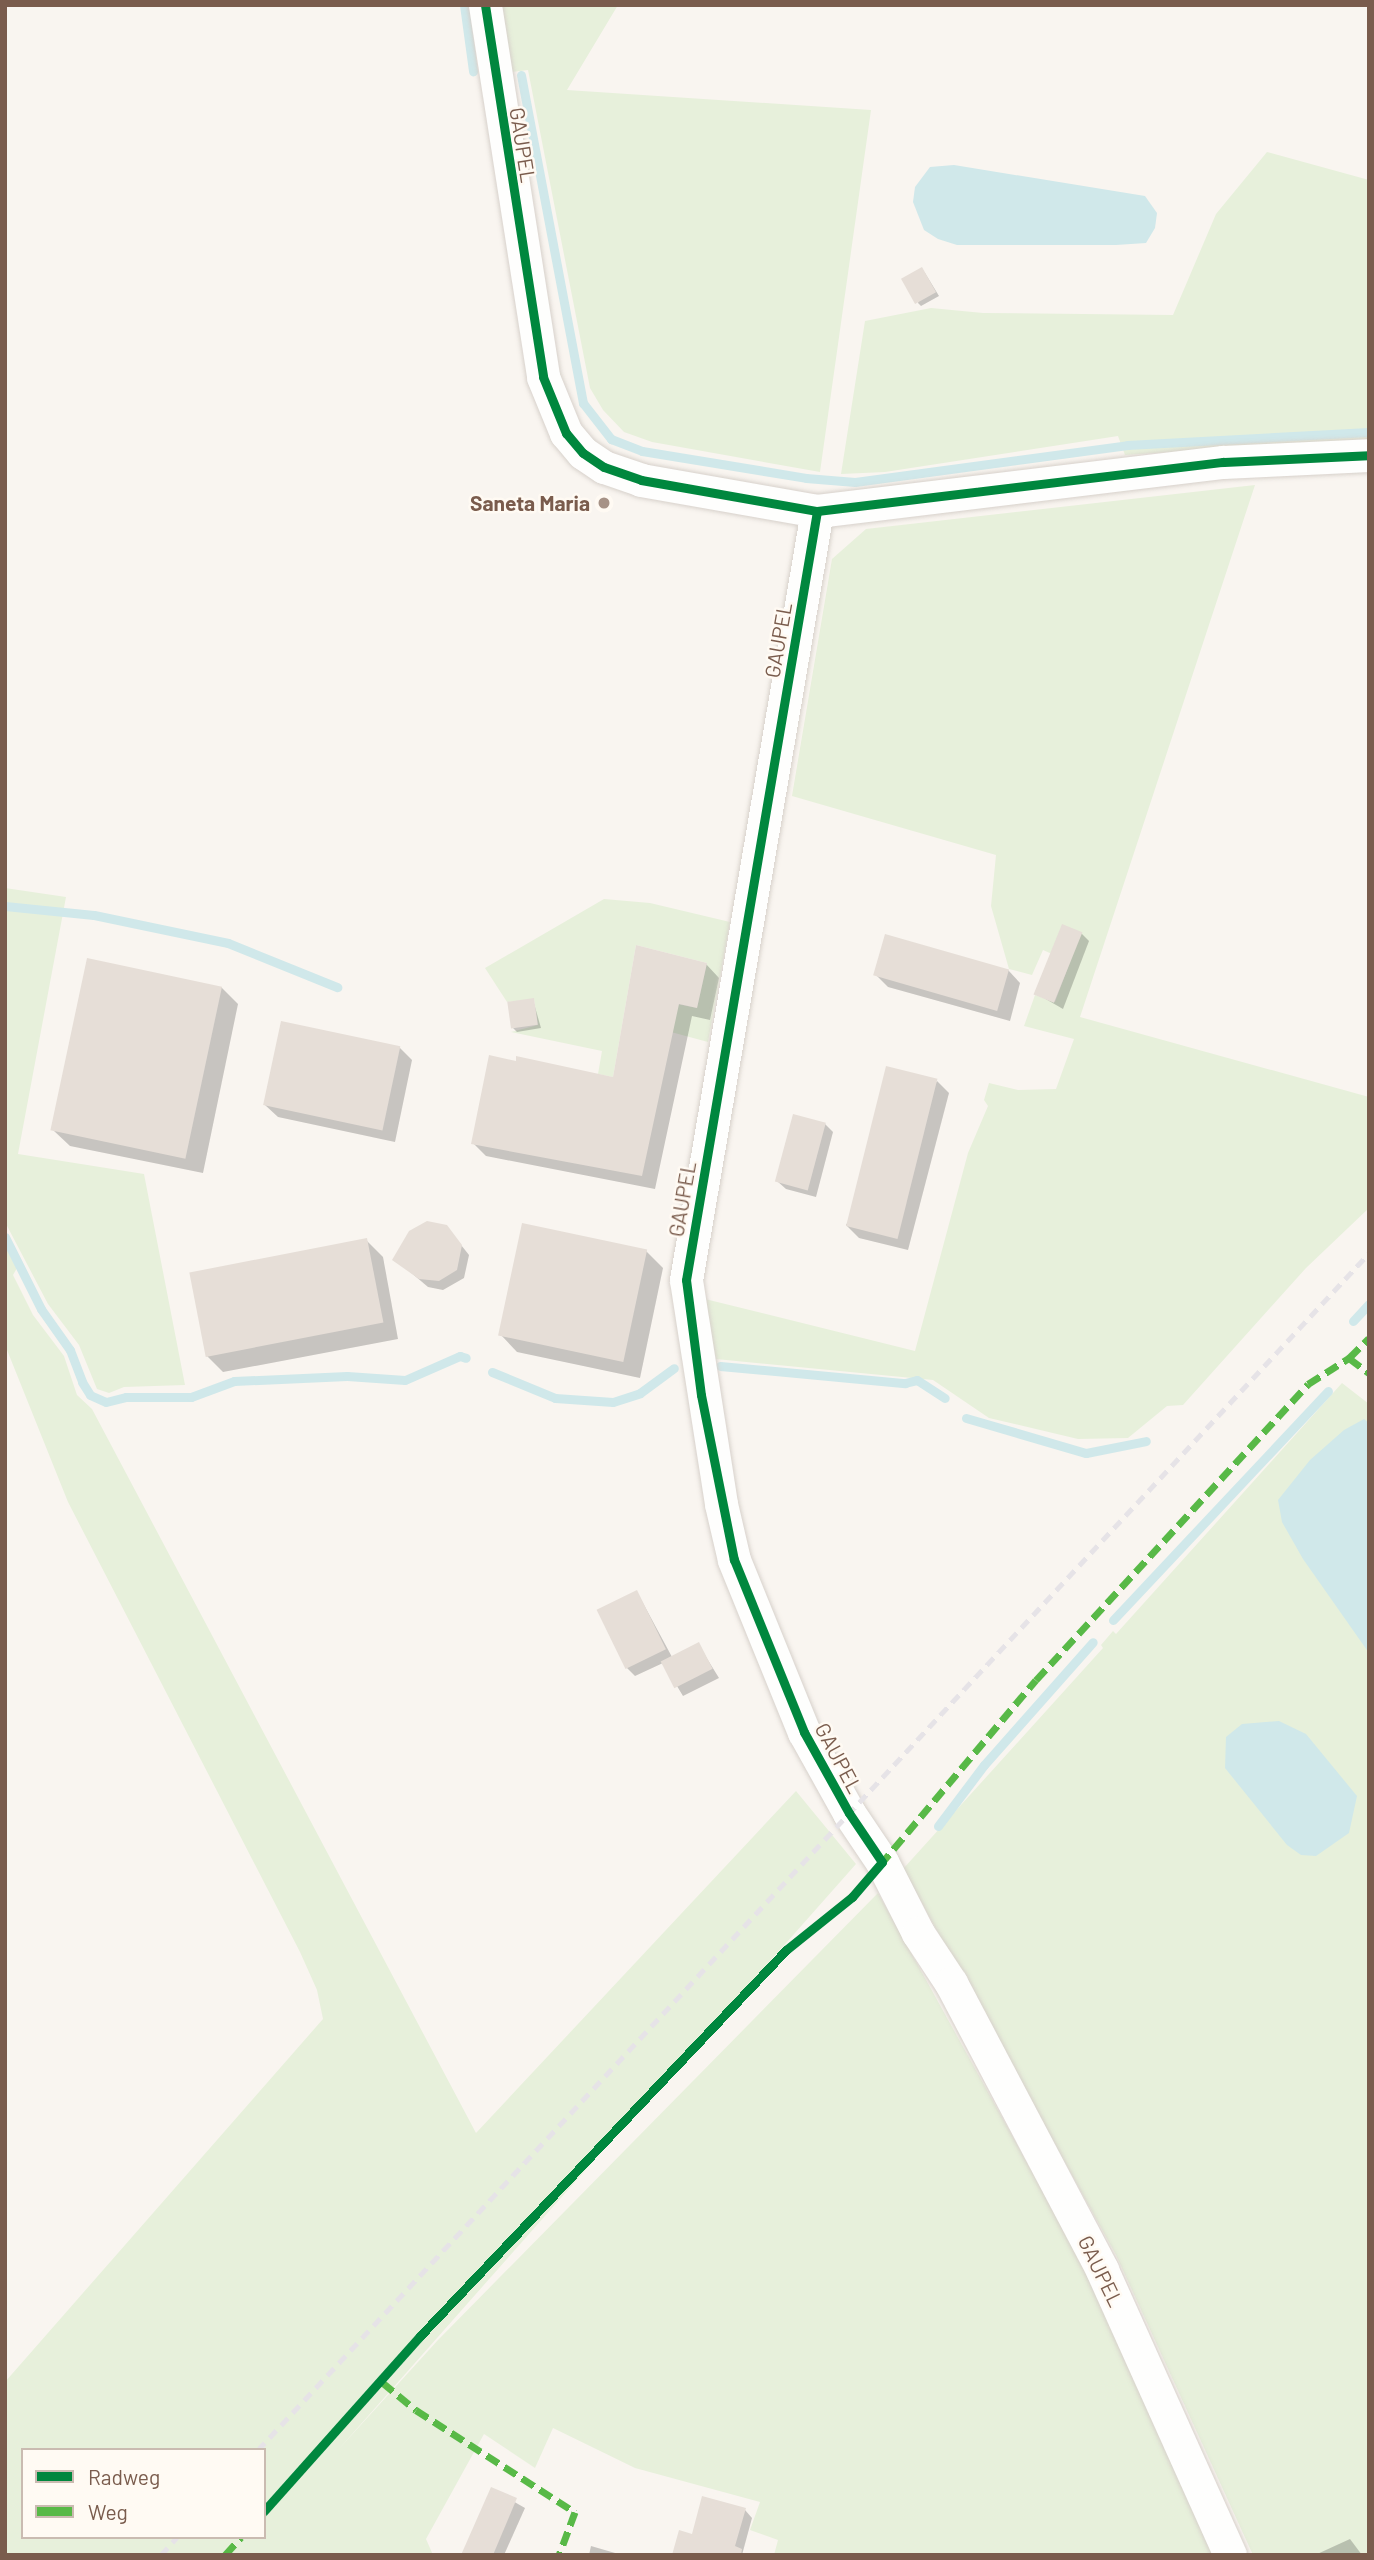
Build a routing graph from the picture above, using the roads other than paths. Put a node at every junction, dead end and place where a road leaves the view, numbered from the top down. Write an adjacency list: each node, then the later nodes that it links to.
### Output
1 (485, 5): 3 (street, GAUPEL)
2 (1369, 455): 3 (street, GAUPEL)
3 (817, 511): 4 (street, GAUPEL)
4 (1230, 2555)

